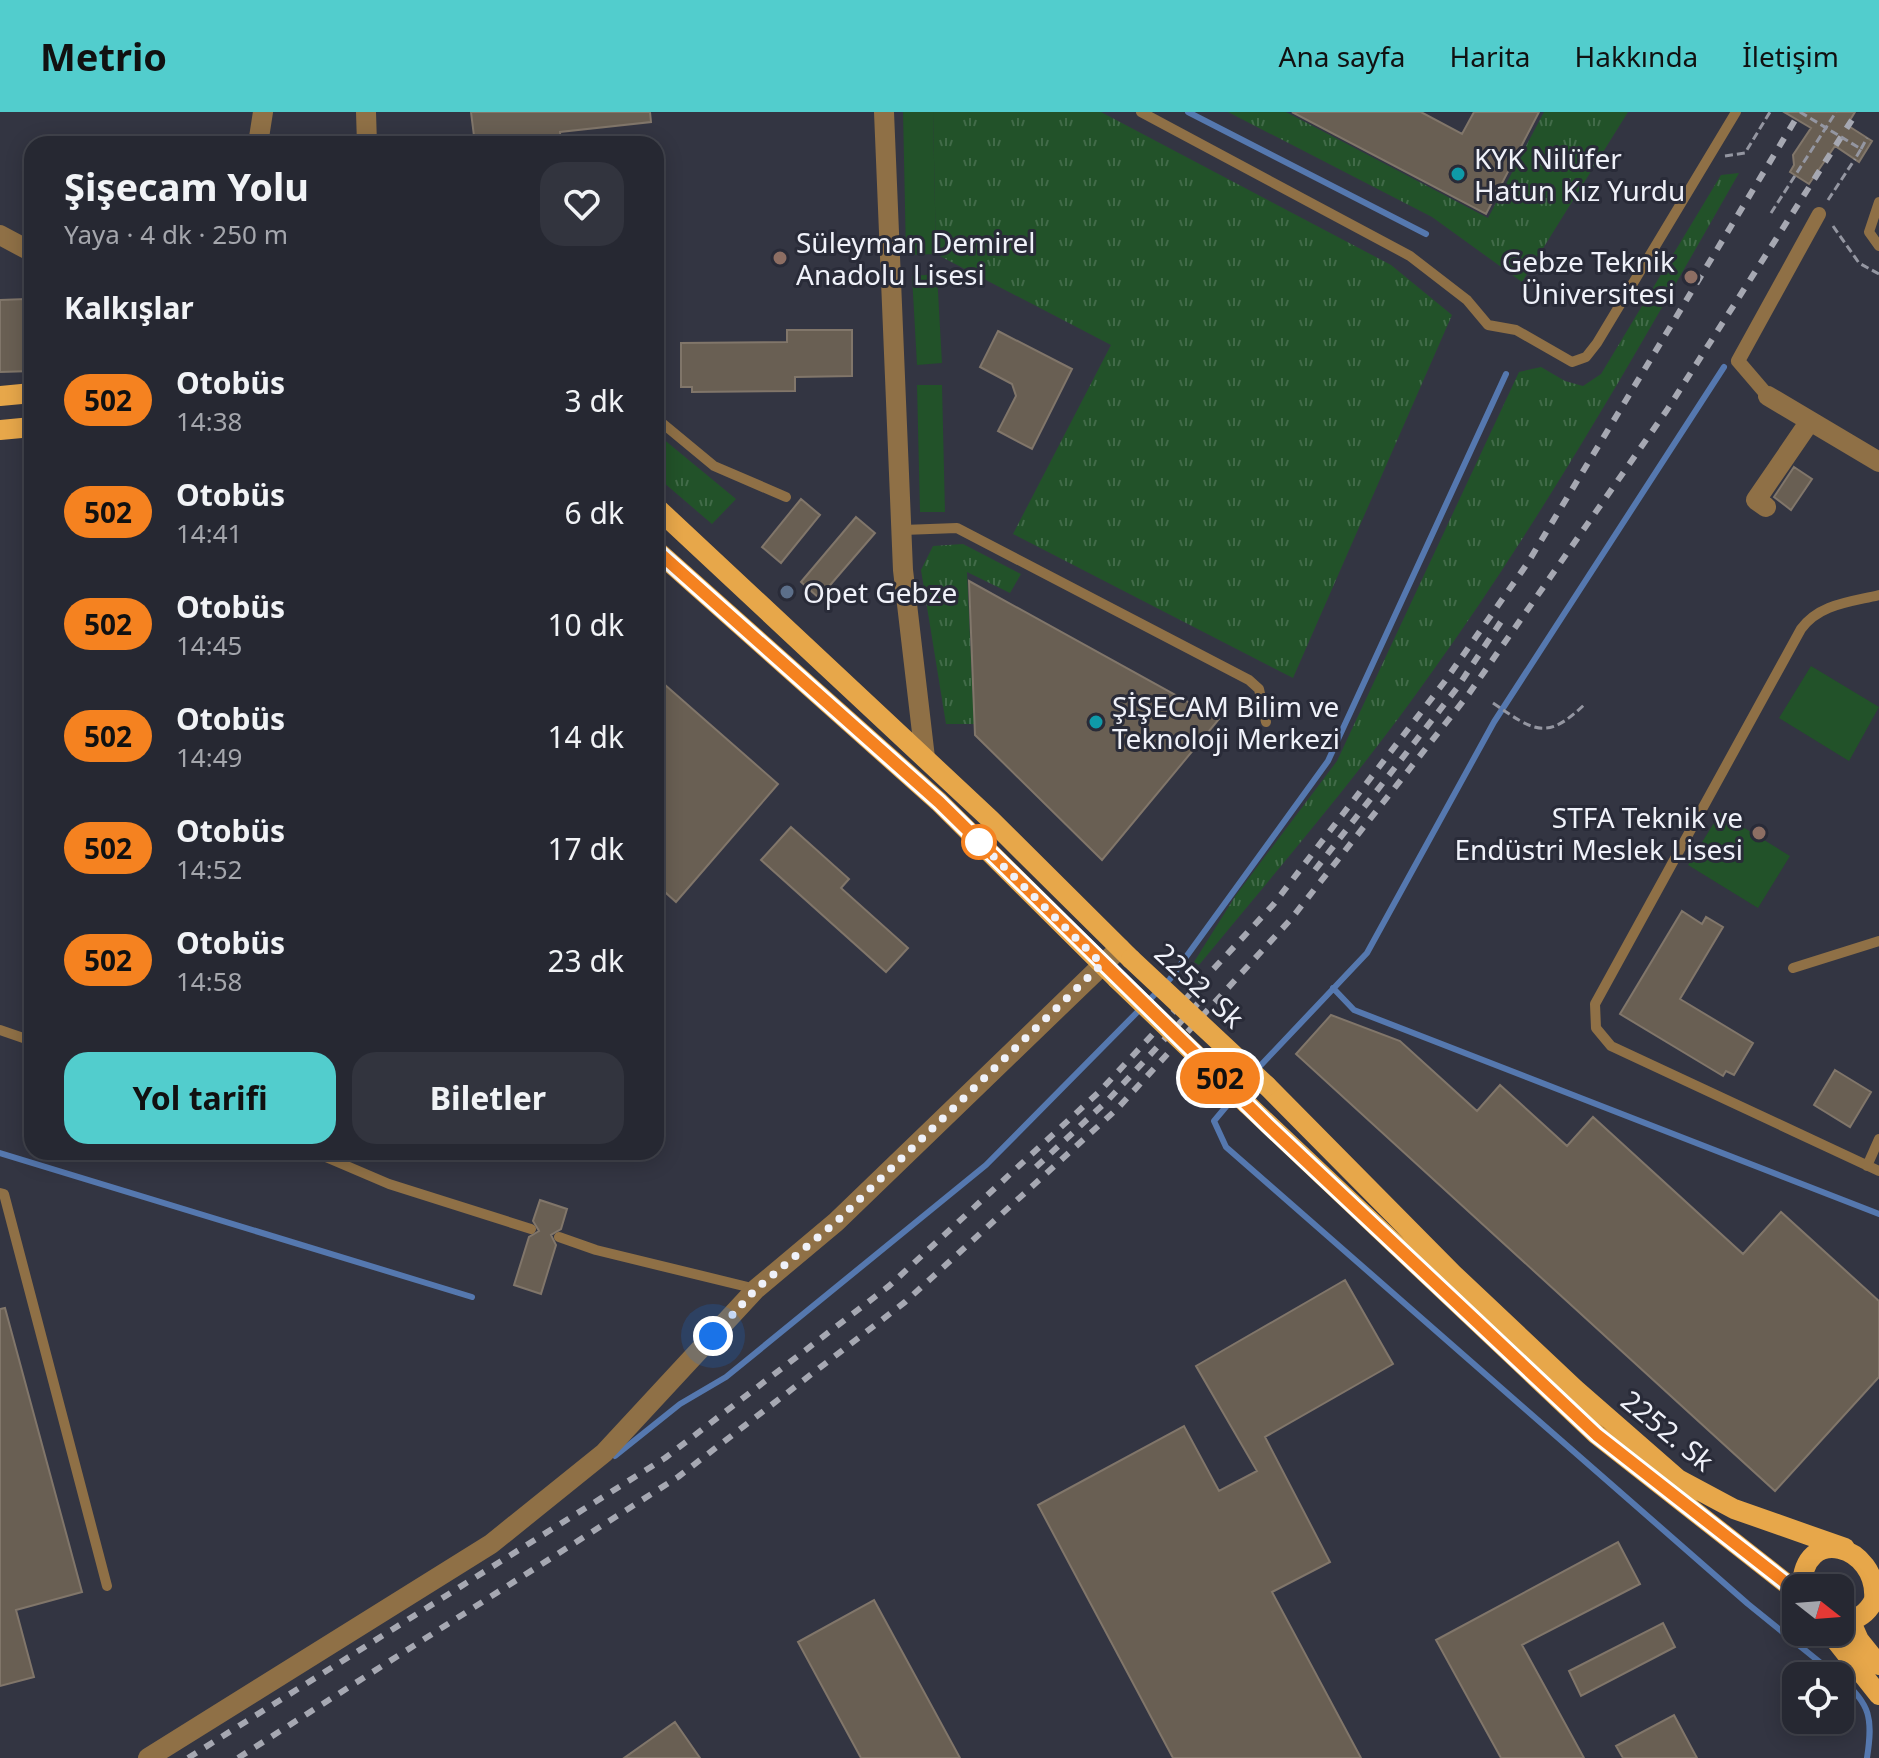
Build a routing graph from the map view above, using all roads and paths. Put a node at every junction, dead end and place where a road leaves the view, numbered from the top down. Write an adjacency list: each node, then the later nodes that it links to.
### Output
1 (263, 112): 10 (street)
2 (366, 112): 11 (street)
3 (884, 112): 33 (street)
4 (1141, 112): 5 (lane)
5 (1736, 112)
6 (1770, 112): 14 (path)
7 (1800, 112): 9 (path, bridge)
8 (1836, 112): 9 (path)
9 (1826, 128): 13 (path, bridge); 16 (path)
10 (259, 136)
11 (367, 136)
12 (1867, 138): 13 (path)
13 (1861, 149): 17 (path, bridge)
14 (1745, 153)
15 (1879, 202): 19 (lane)
16 (1771, 213)
17 (1819, 214): 21 (path); 24 (street)
18 (0, 235): 20 (street)
19 (1878, 241)
20 (24, 248)
21 (1879, 274)
22 (24, 394): 23 (main road)
23 (0, 396)
24 (1768, 396): 25 (street)
25 (1810, 421): 29 (street); 31 (street)
26 (664, 425): 30 (lane)
27 (24, 428): 28 (main road)
28 (0, 430)
29 (1879, 462)
30 (786, 497)
31 (1766, 507)
32 (664, 514): 39 (main road, 2252. Sk)
33 (903, 530): 38 (lane); 39 (street)
34 (664, 557): 43 (main road, 2252. Sk)
35 (1879, 595): 48 (lane)
36 (1493, 703): 37 (path)
37 (1586, 703)
38 (1266, 722)
39 (925, 758): 41 (main road, 2252. Sk)
40 (1879, 941): 42 (lane)
41 (1125, 953): 43 (street); 54 (main road, 2252. Sk, bridge)
42 (1793, 968)
43 (1109, 971): 53 (street); 57 (main road, 2252. Sk, bridge)
44 (0, 1030): 45 (lane)
45 (24, 1038)
46 (1879, 1139): 48 (lane)
47 (333, 1160): 51 (lane)
48 (1867, 1166): 49 (lane)
49 (1879, 1171)
50 (0, 1193): 58 (lane)
51 (531, 1229)
52 (559, 1237): 53 (lane)
53 (756, 1289): 63 (street)
54 (1851, 1550): 55 (main road); 56 (main road); 59 (main road)
55 (1879, 1550)
56 (1803, 1574)
57 (1782, 1580)
58 (107, 1586)
59 (1858, 1618): 61 (main road)
60 (1840, 1646): 62 (main road)
61 (1879, 1665)
62 (1879, 1695)
63 (148, 1758)

